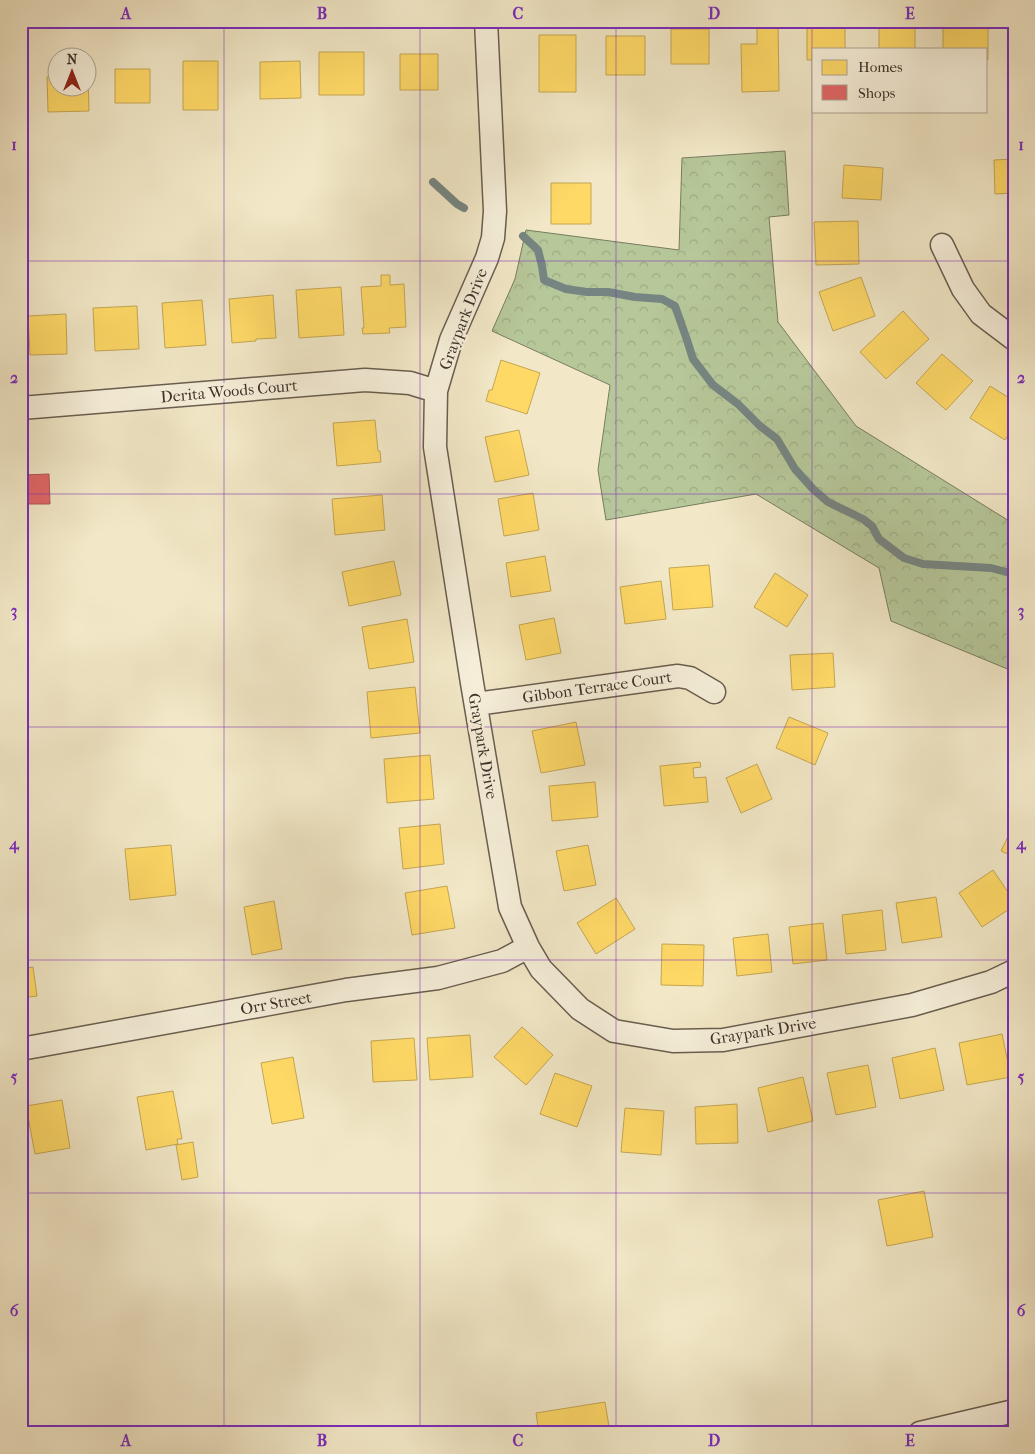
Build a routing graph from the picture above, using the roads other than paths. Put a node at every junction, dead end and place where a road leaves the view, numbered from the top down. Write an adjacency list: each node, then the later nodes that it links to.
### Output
1 (486, 21): 4 (street, Graypark Drive)
2 (942, 246): 3 (street)
3 (1014, 339)
4 (436, 391): 5 (street, Derita Woods Court); 7 (street, Graypark Drive)
5 (21, 408)
6 (714, 692): 7 (street, Gibbon Terrace Court)
7 (476, 704): 8 (street, Graypark Drive)
8 (528, 947): 9 (street, Graypark Drive); 10 (street, Orr Street)
9 (1014, 971)
10 (21, 1049)
11 (1014, 1411): 12 (street)
12 (920, 1433)

